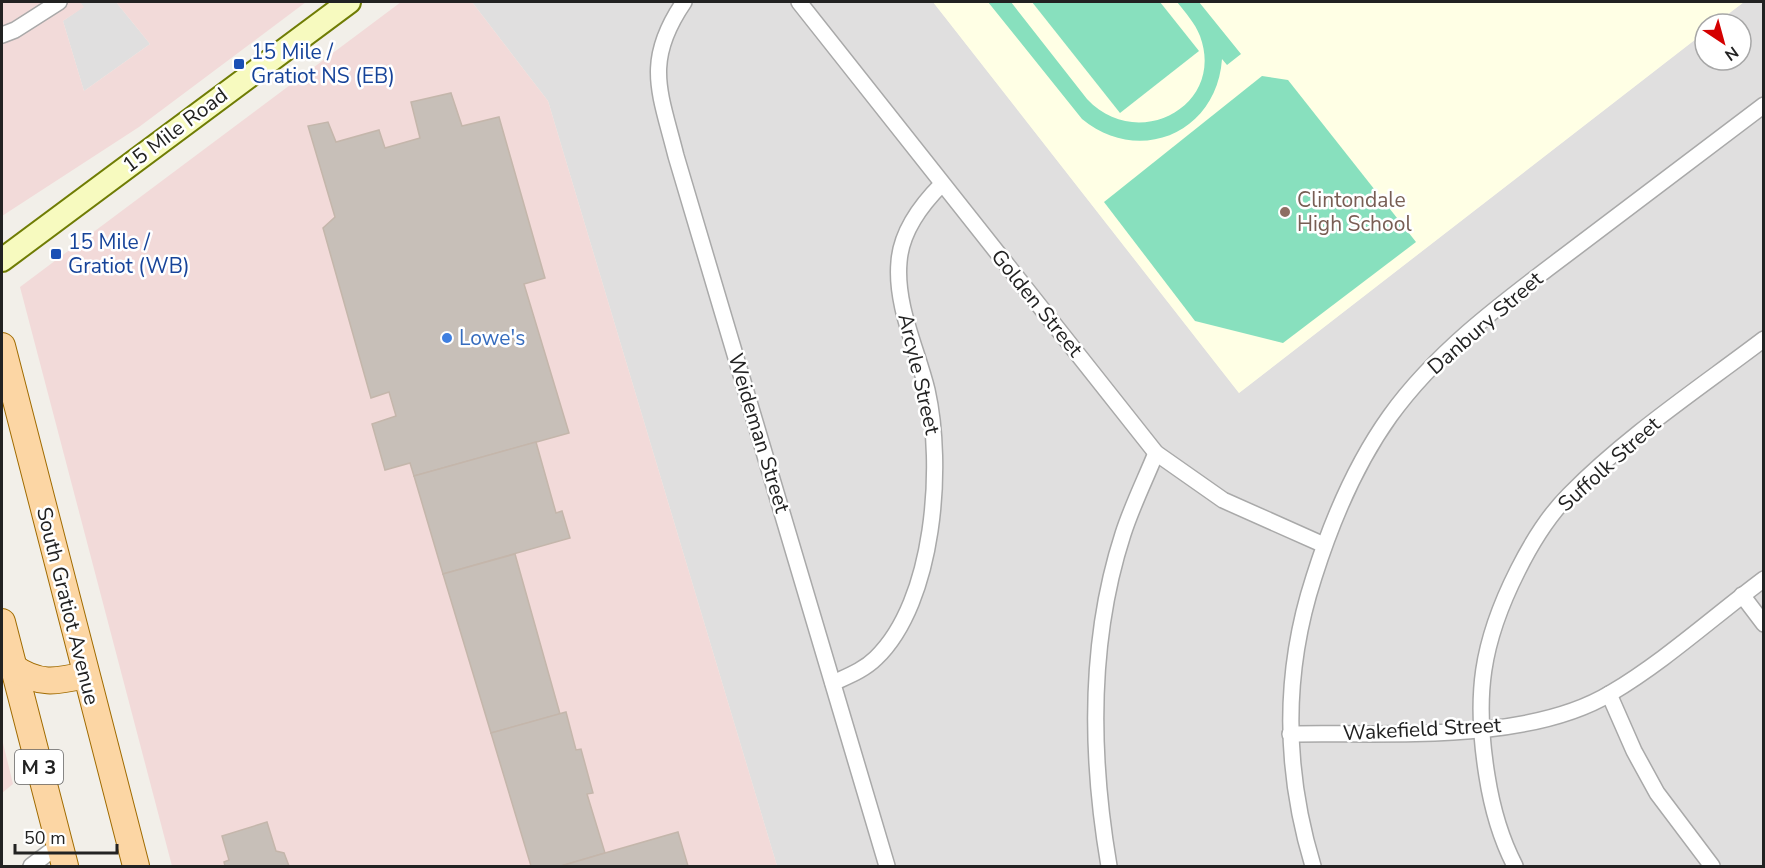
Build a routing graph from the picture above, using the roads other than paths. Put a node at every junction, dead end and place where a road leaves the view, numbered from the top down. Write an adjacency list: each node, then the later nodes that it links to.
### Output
1 (59, 2): 5 (street)
2 (349, 2): 8 (main road, 15 Mile Road)
3 (684, 2): 19 (street, Weideman Street)
4 (799, 2): 7 (street, Golden Street)
5 (2, 35)
6 (1764, 105): 12 (street, Danbury Street)
7 (942, 184): 11 (street, Golden Street); 19 (street, Arcyle Street)
8 (2, 260)
9 (1764, 339): 21 (street, Suffolk Street)
10 (2, 346): 18 (main road, South Gratiot Avenue)
11 (1156, 453): 12 (street, Golden Street); 27 (street)
12 (1324, 545): 22 (street, Danbury Street)
13 (1764, 579): 14 (street, Wakefield Street)
14 (1742, 595): 16 (street); 20 (street, Wakefield Street)
15 (2, 622): 17 (main road, M 3)
16 (1764, 624)
17 (13, 667): 18 (main road); 23 (main road, M 3)
18 (85, 675): 25 (main road, South Gratiot Avenue)
19 (833, 683): 26 (street, Weideman Street)
20 (1610, 694): 21 (street, Wakefield Street); 30 (street)
21 (1479, 730): 22 (street, Wakefield Street); 29 (street, Suffolk Street)
22 (1290, 734): 28 (street, Danbury Street)
23 (62, 856): 24 (street)
24 (32, 867)
25 (136, 867)
26 (887, 867)
27 (1109, 867)
28 (1313, 867)
29 (1515, 867)
30 (1712, 867)

